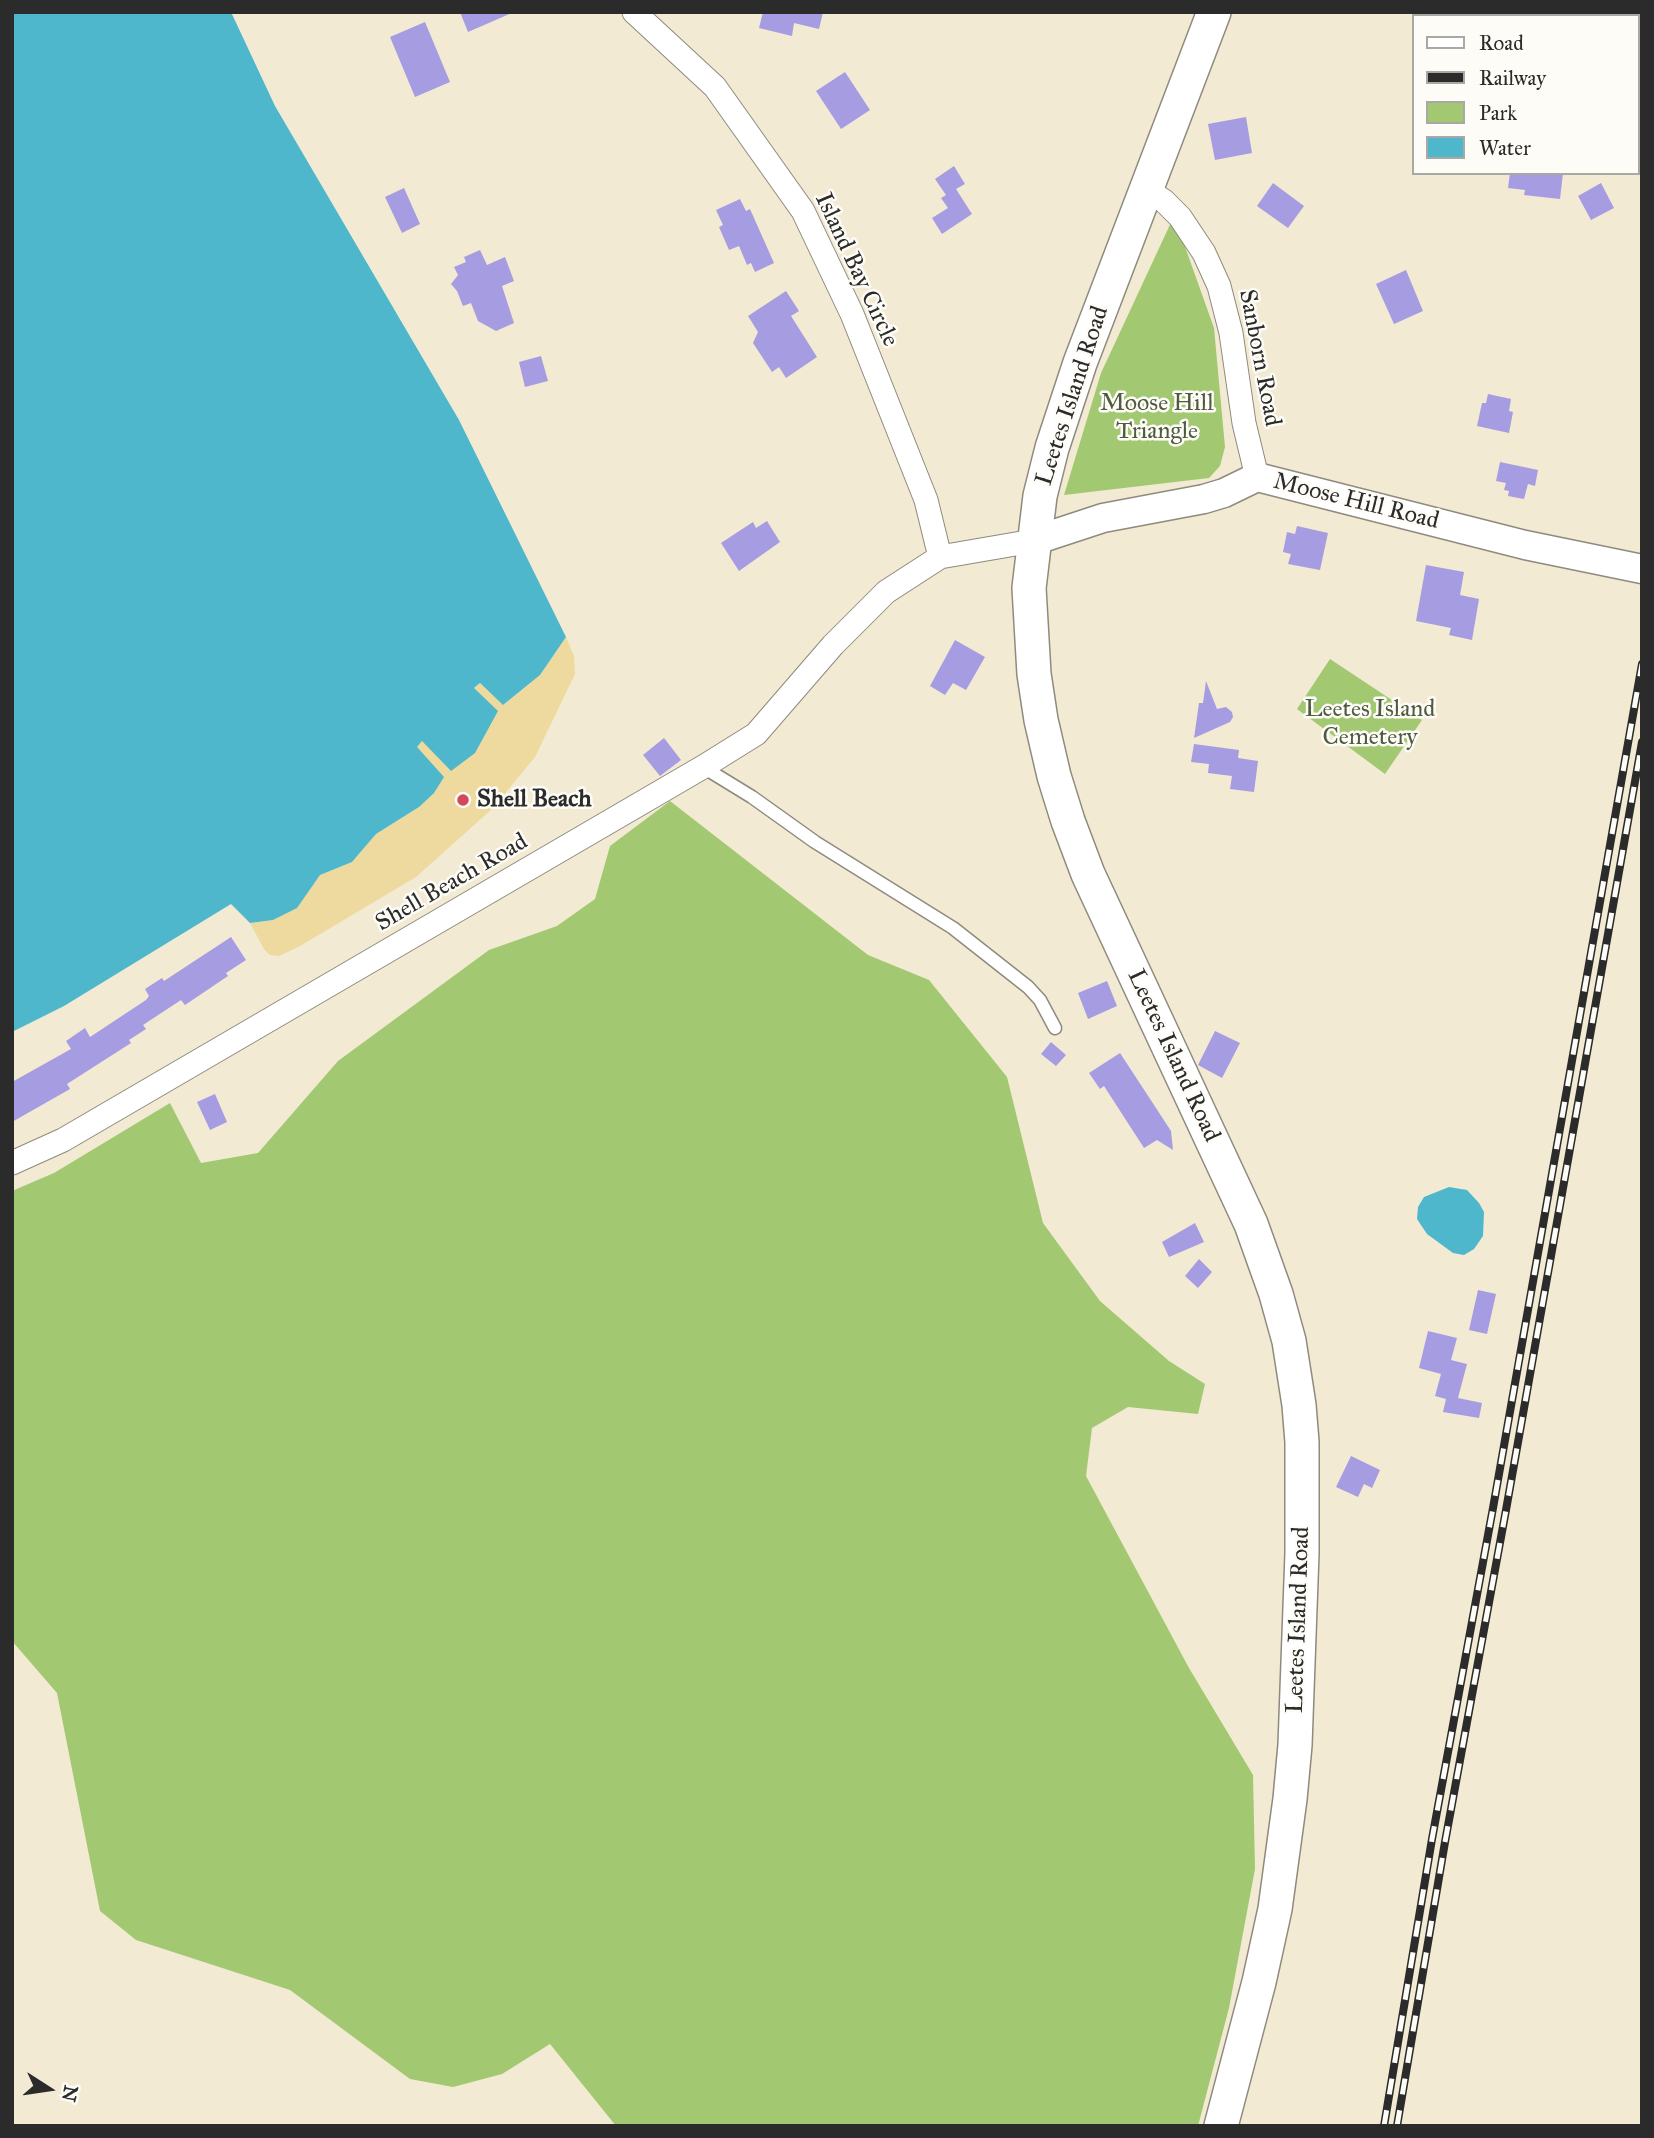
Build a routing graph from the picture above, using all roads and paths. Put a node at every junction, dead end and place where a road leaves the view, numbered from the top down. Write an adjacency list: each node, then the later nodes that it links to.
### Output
1 (634, 12): 6 (street, Island Bay Circle)
2 (1214, 12): 3 (main road, Leetes Island Road)
3 (1147, 190): 4 (street, Sanborn Road); 5 (main road, Leetes Island Road)
4 (1257, 477): 5 (street, Moose Hill Road); 7 (street, Moose Hill Road)
5 (1033, 541): 6 (street, Shell Beach Road); 11 (main road, Leetes Island Road)
6 (940, 557): 8 (street, Shell Beach Road)
7 (1642, 569)
8 (703, 767): 9 (lane); 10 (street, Shell Beach Road)
9 (1055, 1027)
10 (12, 1163)
11 (1221, 2126)

